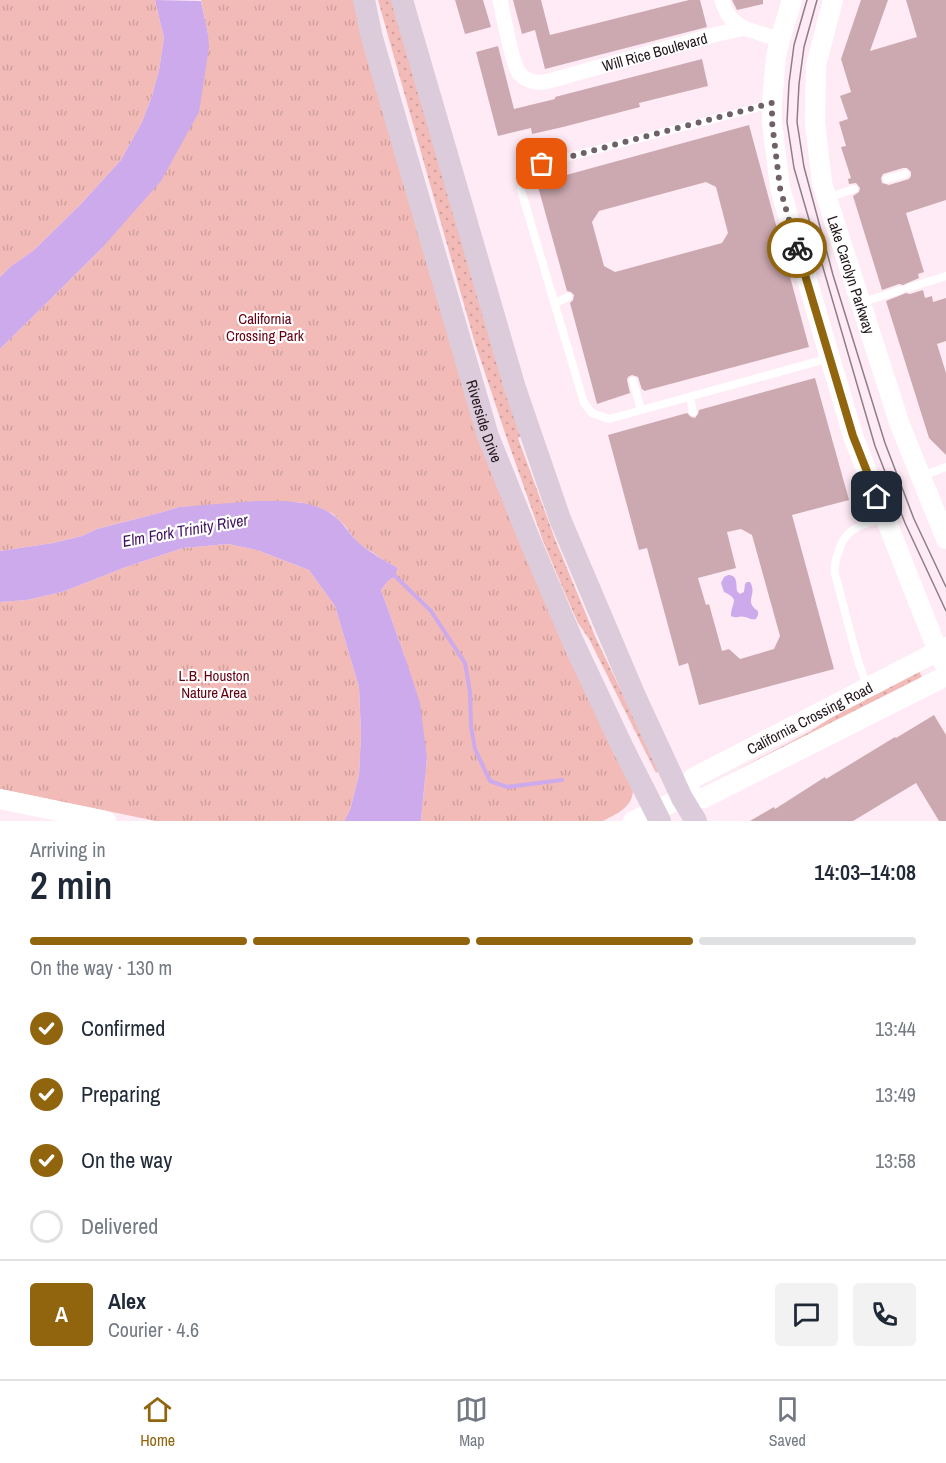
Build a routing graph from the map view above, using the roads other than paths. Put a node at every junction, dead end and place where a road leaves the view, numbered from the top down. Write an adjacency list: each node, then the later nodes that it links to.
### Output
1 (364, 0): 33 (main road, Riverside Drive)
2 (402, 0): 31 (main road)
3 (500, 0): 7 (street, Will Rice Boulevard)
4 (722, 0): 7 (street)
5 (792, 0): 8 (street)
6 (833, 0): 13 (street, Lake Carolyn Parkway)
7 (744, 28): 8 (street)
8 (780, 40): 9 (street)
9 (772, 103): 17 (lane); 18 (street)
10 (905, 174): 11 (lane)
11 (887, 179)
12 (854, 189): 13 (lane)
13 (827, 198): 16 (street, Lake Carolyn Parkway)
14 (946, 276): 16 (lane)
15 (568, 297): 17 (lane)
16 (861, 302): 24 (street, Lake Carolyn Parkway)
17 (555, 303): 21 (lane)
18 (830, 357): 20 (lane); 26 (street)
19 (633, 381): 21 (lane)
20 (690, 397): 21 (lane); 22 (lane)
21 (641, 410)
22 (693, 412)
23 (946, 467): 24 (lane)
24 (920, 477): 25 (street, Lake Carolyn Parkway)
25 (940, 513): 27 (street, Lake Carolyn Parkway)
26 (885, 518): 28 (street); 30 (lane)
27 (946, 539)
28 (943, 655): 30 (street, California Crossing Road)
29 (946, 676): 31 (street, California Crossing Road)
30 (867, 687): 31 (street, California Crossing Road)
31 (682, 798): 33 (street, California Crossing Road); 36 (main road)
32 (0, 799): 34 (street)
33 (657, 815): 35 (street, California Crossing Road)
34 (106, 821)
35 (633, 821)
36 (696, 821)

